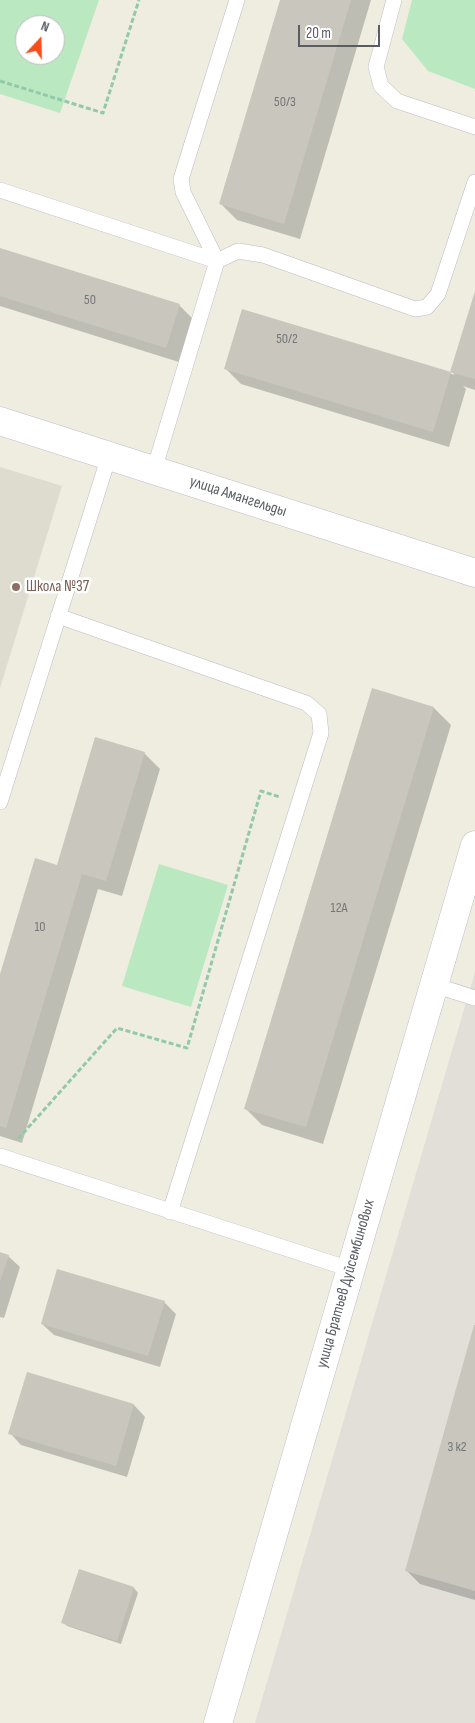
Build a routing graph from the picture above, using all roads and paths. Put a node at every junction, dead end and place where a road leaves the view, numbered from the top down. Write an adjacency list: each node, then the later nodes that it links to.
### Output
1 (139, 0): 4 (path)
2 (237, 0): 8 (lane)
3 (394, 0): 5 (lane)
4 (0, 81)
5 (475, 127)
6 (475, 182): 8 (lane)
7 (0, 190): 8 (lane)
8 (217, 261): 11 (lane)
9 (0, 421): 10 (street, улица Амангельды)
10 (109, 456): 11 (street, улица Амангельды); 13 (lane)
11 (154, 470): 12 (street, улица Амангельды)
12 (475, 573)
13 (58, 616): 14 (lane); 15 (lane)
14 (0, 802)
15 (299, 802): 19 (path); 20 (lane)
16 (475, 845): 17 (street, улица Братьев Дуйсембиновых)
17 (434, 985): 18 (lane); 21 (street, улица Братьев Дуйсембиновых)
18 (475, 998)
19 (1, 1156): 20 (lane)
20 (170, 1212): 21 (lane)
21 (350, 1269): 22 (street, улица Братьев Дуйсембиновых)
22 (218, 1723)

